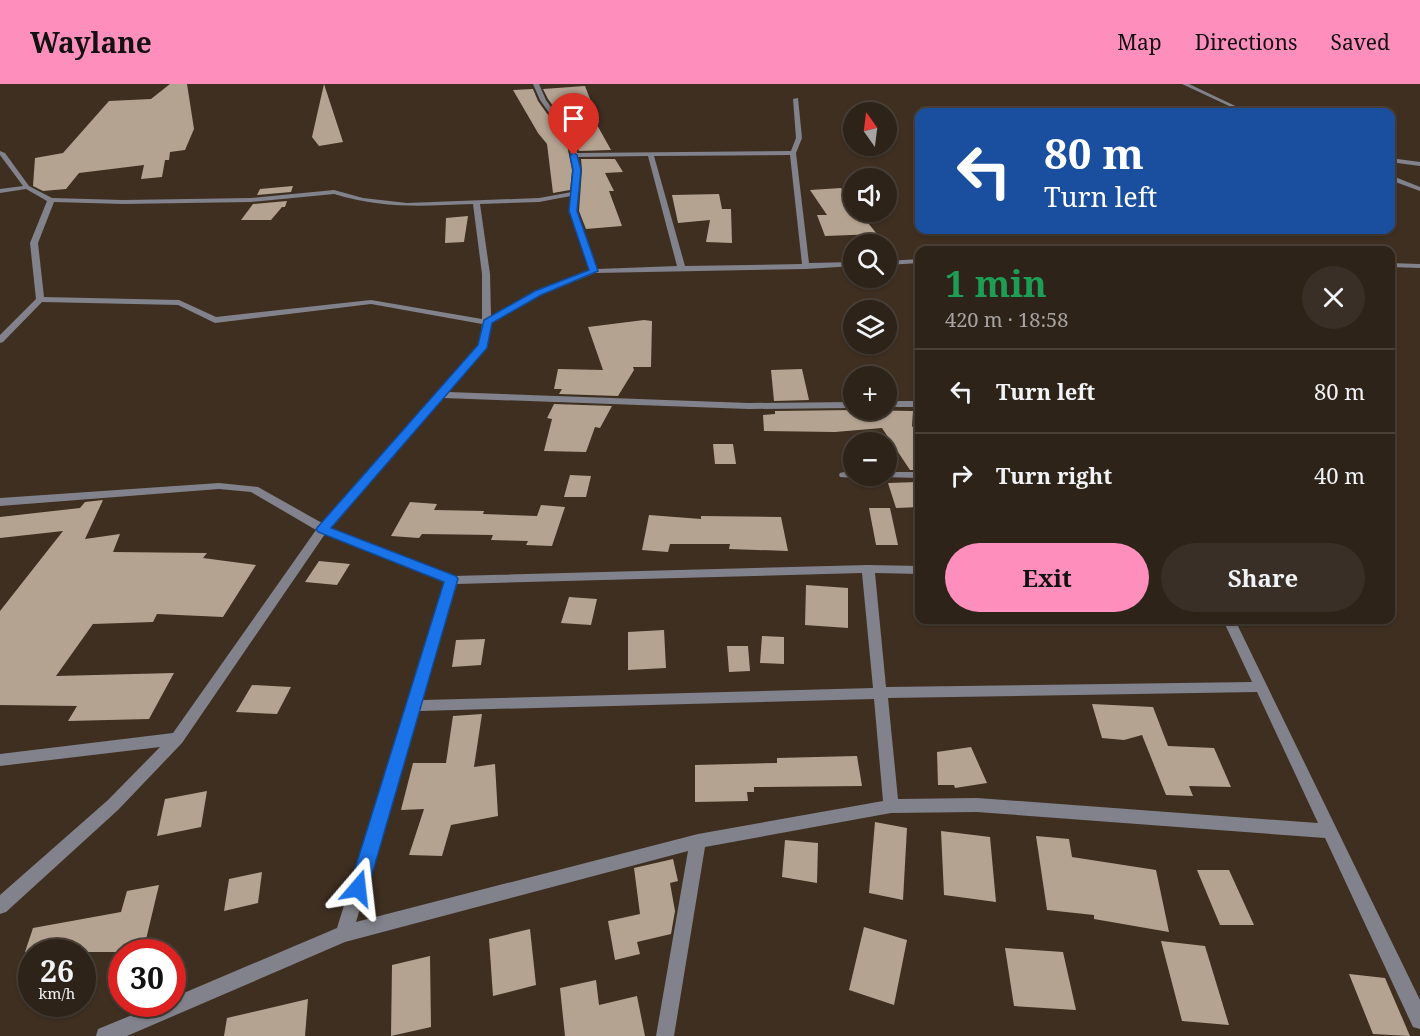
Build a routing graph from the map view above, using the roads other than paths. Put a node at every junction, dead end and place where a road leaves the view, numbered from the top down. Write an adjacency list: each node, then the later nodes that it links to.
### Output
1 (536, 84): 8 (street)
2 (1185, 84): 4 (street)
3 (796, 99): 6 (street)
4 (1236, 108)
5 (0, 153): 12 (street)
6 (793, 153): 7 (street); 24 (street)
7 (651, 154): 8 (street); 23 (street)
8 (574, 155): 15 (street)
9 (1395, 161): 10 (street)
10 (1420, 164)
11 (1395, 179): 13 (street)
12 (27, 187): 14 (street); 16 (street)
13 (1420, 189)
14 (0, 192)
15 (574, 193): 17 (street); 25 (street)
16 (51, 200): 17 (street); 26 (street)
17 (476, 202): 27 (street)
18 (915, 261): 19 (street)
19 (897, 262)
20 (843, 265): 24 (street)
21 (1395, 265): 22 (street)
22 (1420, 266)
23 (681, 267): 24 (street); 25 (street)
24 (806, 267)
25 (594, 271): 27 (street)
26 (40, 299): 27 (street); 28 (street)
27 (487, 322): 29 (street)
28 (0, 340)
29 (441, 394): 32 (street); 36 (street)
30 (897, 404): 31 (street)
31 (915, 404)
32 (843, 405)
33 (897, 475): 34 (street)
34 (915, 475)
35 (0, 502): 36 (street)
36 (322, 529): 39 (street); 44 (street)
37 (867, 569): 38 (street); 39 (street); 42 (street)
38 (915, 570)
39 (452, 579): 43 (street)
40 (1231, 624): 41 (street)
41 (1261, 687): 42 (street); 47 (street)
42 (880, 693): 43 (street); 46 (street)
43 (413, 706): 50 (street)
44 (177, 739): 45 (street); 49 (street)
45 (0, 760)
46 (891, 806): 47 (street); 48 (street)
47 (1329, 831): 51 (street)
48 (698, 841): 50 (street); 53 (street)
49 (0, 906)
50 (344, 933): 52 (street)
51 (1420, 1020)
52 (105, 1036)
53 (665, 1036)

